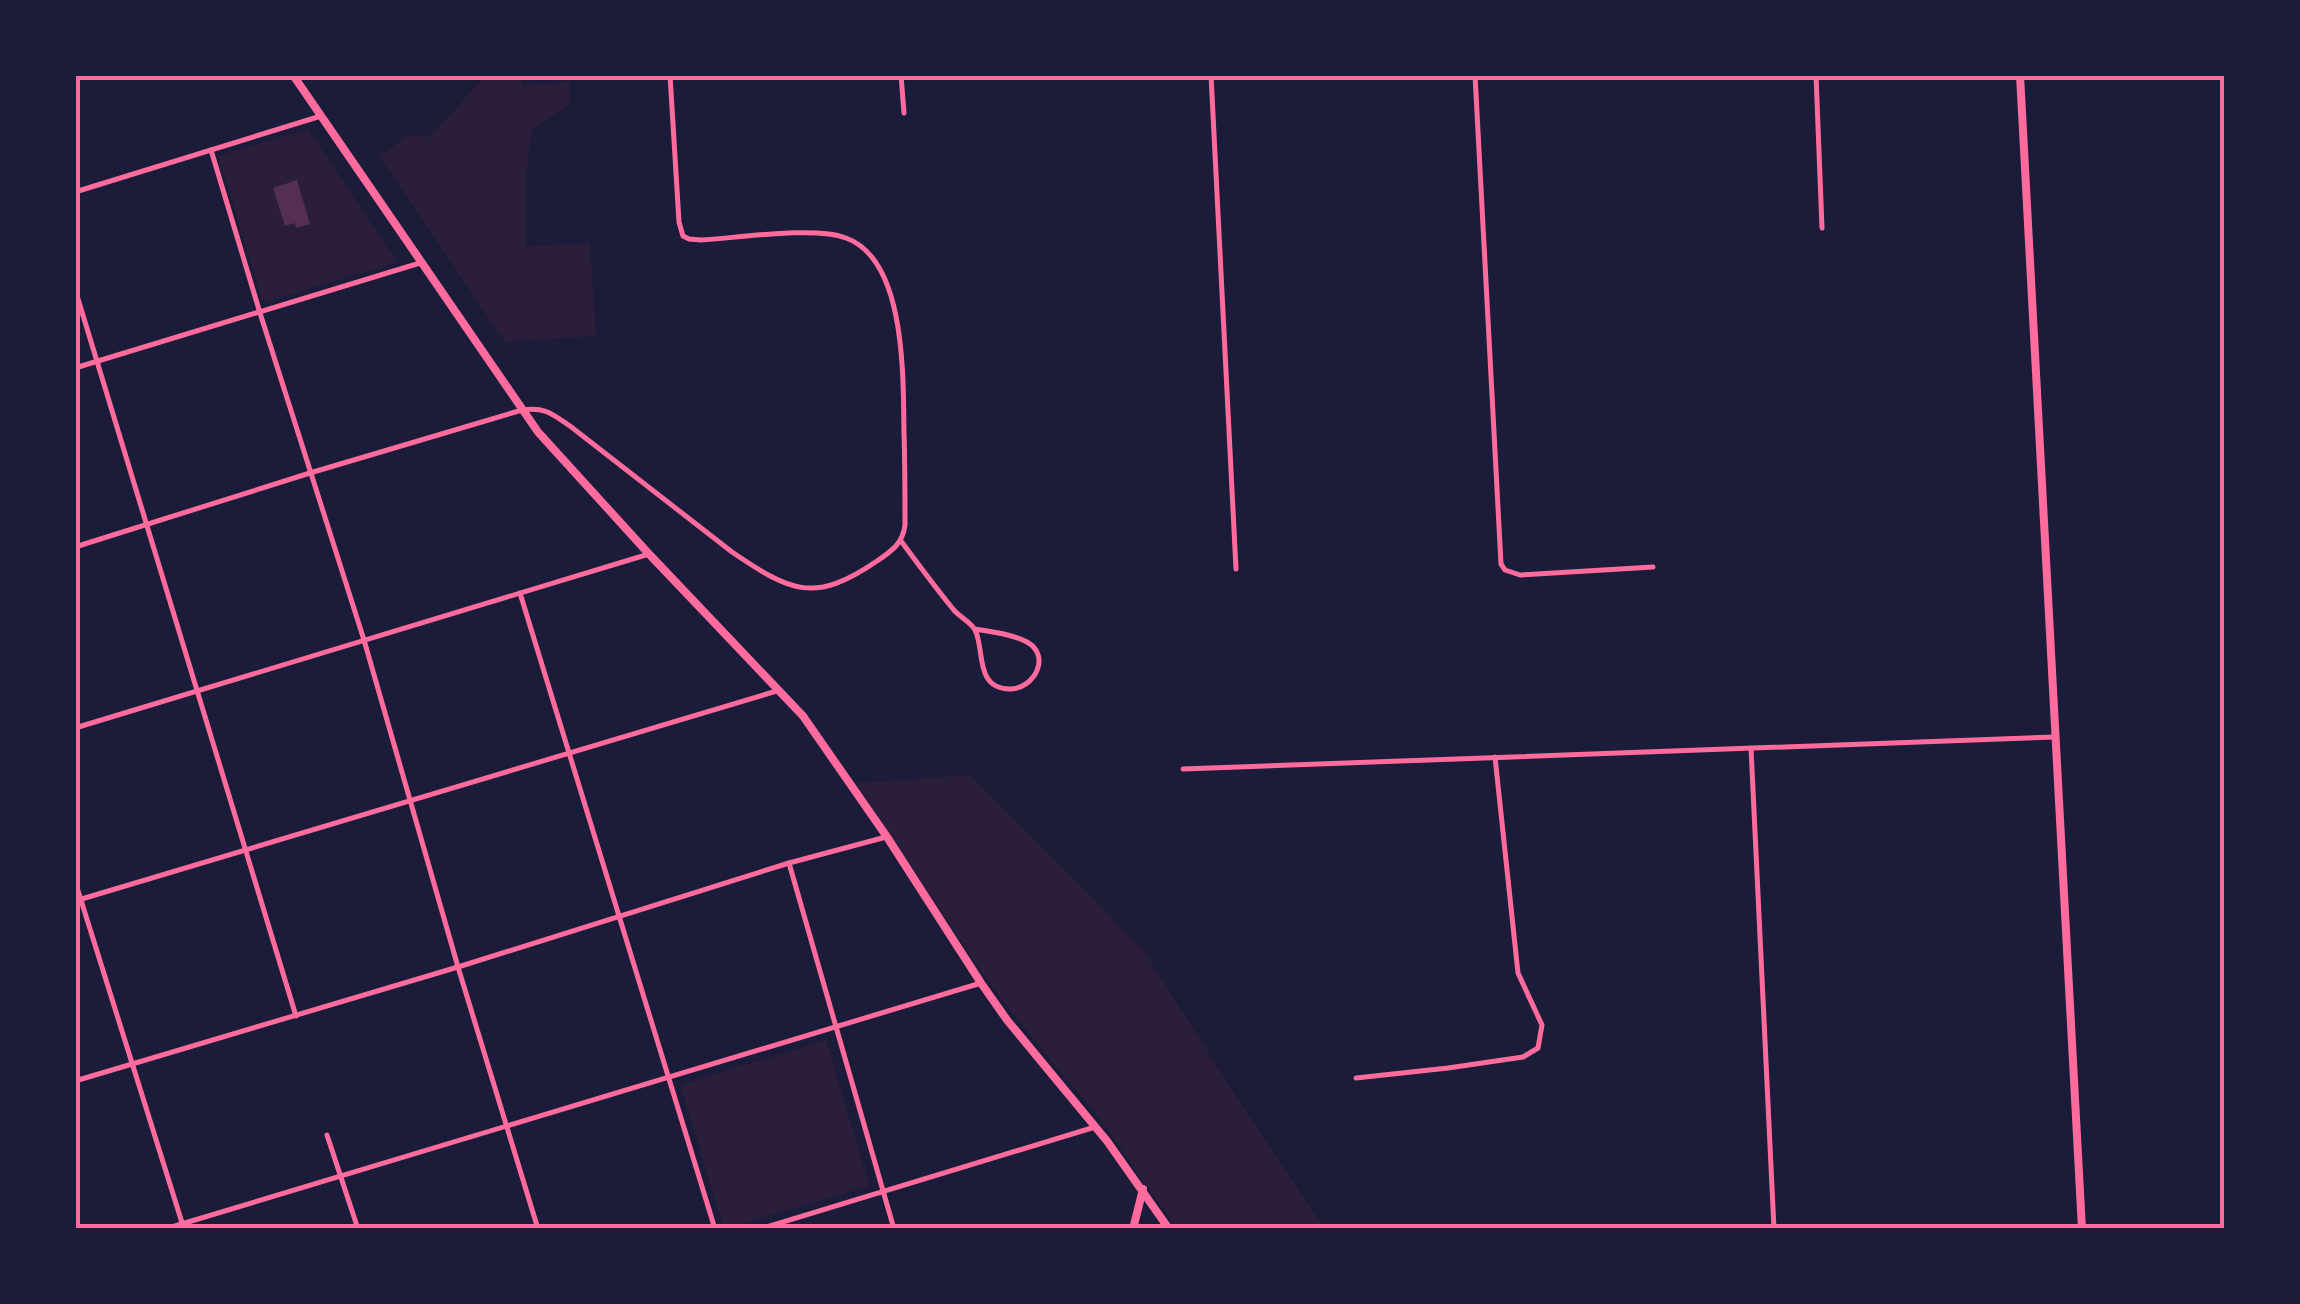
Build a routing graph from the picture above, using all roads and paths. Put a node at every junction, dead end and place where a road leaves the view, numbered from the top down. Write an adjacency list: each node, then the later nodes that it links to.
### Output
1 (293, 75): 9 (street)
2 (670, 75): 21 (street)
3 (901, 75): 8 (street)
4 (1211, 75): 25 (street)
5 (1475, 75): 24 (street)
6 (1816, 75): 12 (street)
7 (2020, 75): 32 (street)
8 (904, 113)
9 (321, 116): 10 (street); 13 (street)
10 (212, 150): 11 (street); 15 (street)
11 (75, 192)
12 (1822, 228)
13 (420, 263): 15 (street); 18 (street)
14 (75, 288): 16 (street)
15 (260, 313): 16 (street); 19 (street)
16 (97, 362): 17 (street); 20 (street)
17 (75, 368)
18 (522, 410): 19 (street); 21 (street); 23 (street)
19 (310, 473): 20 (street); 28 (street)
20 (147, 525): 22 (street); 30 (street)
21 (901, 541): 27 (street)
22 (75, 548)
23 (649, 554): 26 (street); 29 (street)
24 (1653, 567)
25 (1236, 569)
26 (520, 593): 28 (street); 34 (street)
27 (975, 629): 27 (street)
28 (364, 640): 30 (street); 37 (street)
29 (780, 690): 34 (street); 38 (street)
30 (197, 691): 31 (street); 39 (street)
31 (75, 728)
32 (2054, 737): 33 (street); 68 (street)
33 (1750, 748): 35 (street); 67 (street)
34 (569, 753): 37 (street); 43 (street)
35 (1496, 758): 36 (street); 50 (street)
36 (1182, 769)
37 (411, 801): 39 (street); 44 (street)
38 (887, 837): 40 (street); 45 (street)
39 (246, 850): 42 (street); 46 (street)
40 (789, 863): 43 (street); 47 (street)
41 (75, 881): 42 (street)
42 (78, 901): 48 (street)
43 (619, 916): 44 (street); 49 (street)
44 (458, 968): 46 (street); 52 (street)
45 (980, 983): 47 (street); 53 (street)
46 (296, 1016): 48 (street)
47 (835, 1027): 49 (street); 57 (street)
48 (133, 1064): 51 (street); 58 (street)
49 (668, 1077): 52 (street); 62 (street)
50 (1356, 1078)
51 (75, 1081)
52 (507, 1126): 55 (street); 61 (street)
53 (1095, 1127): 56 (street); 57 (street)
54 (327, 1135): 55 (street)
55 (340, 1176): 58 (street); 60 (street)
56 (1143, 1190): 65 (street); 66 (street)
57 (882, 1192): 63 (street); 64 (street)
58 (183, 1226): 59 (street)
59 (165, 1229)
60 (358, 1229)
61 (538, 1229)
62 (714, 1229)
63 (760, 1229)
64 (894, 1229)
65 (1134, 1229)
66 (1169, 1229)
67 (1774, 1229)
68 (2082, 1229)

